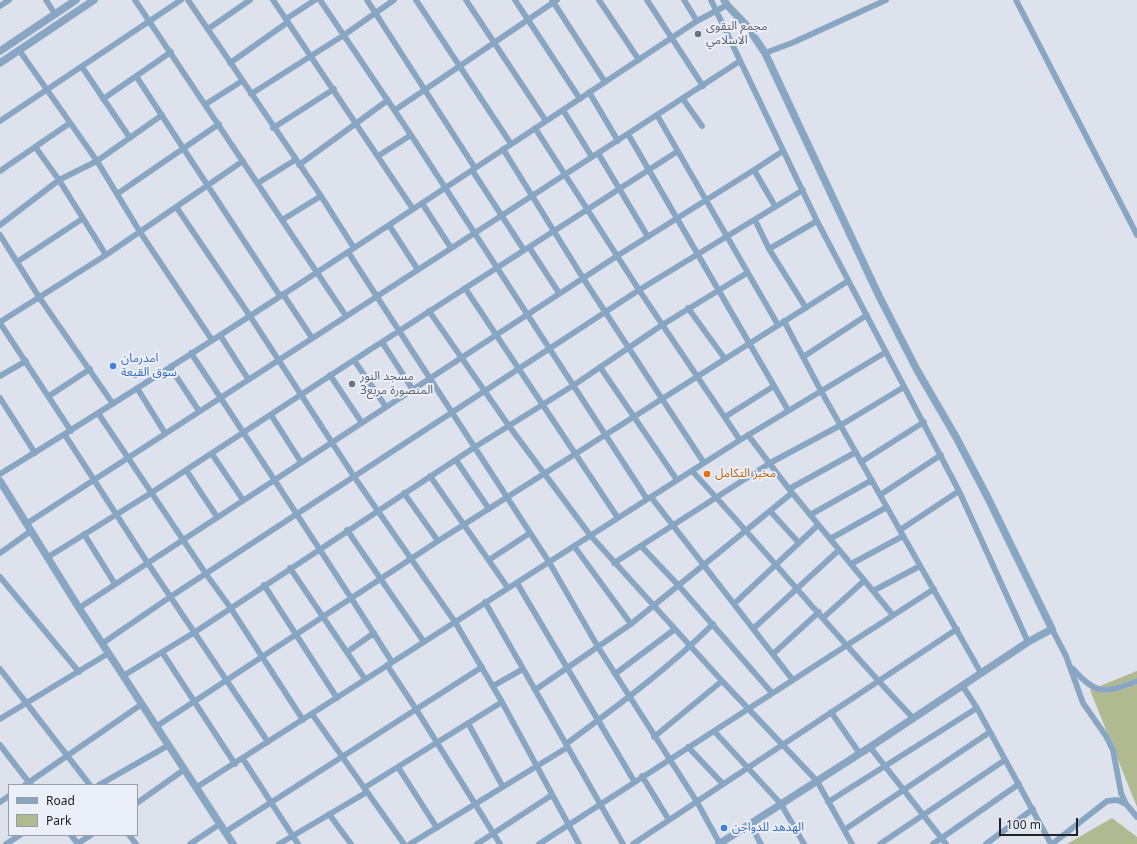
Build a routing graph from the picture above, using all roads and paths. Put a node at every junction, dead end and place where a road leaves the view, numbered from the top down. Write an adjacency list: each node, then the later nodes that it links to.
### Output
1 (9, 0): 25 (street)
2 (46, 0): 28 (street)
3 (76, 0): 28 (street)
4 (94, 0): 37 (street)
5 (135, 0): 32 (street)
6 (181, 0): 32 (street)
7 (188, 0): 33 (street)
8 (250, 0): 33 (street)
9 (274, 0): 30 (street)
10 (315, 0): 30 (street)
11 (320, 0): 34 (street)
12 (367, 0): 27 (street)
13 (394, 0): 27 (street)
14 (416, 0): 46 (street)
15 (466, 0): 36 (street)
16 (515, 0): 29 (street)
17 (599, 0): 42 (street)
18 (646, 0): 35 (street)
19 (684, 0): 31 (street)
20 (711, 0): 26 (street)
21 (886, 0): 40 (street)
22 (1016, 0): 122 (street)
23 (554, 1): 29 (street); 50 (street)
24 (725, 3): 26 (street); 40 (street)
25 (0, 6)
26 (716, 11): 31 (street); 43 (street)
27 (375, 13): 34 (street); 53 (street)
28 (55, 14): 38 (street)
29 (528, 19): 36 (street); 57 (street)
30 (287, 20): 41 (street); 45 (street)
31 (697, 21): 35 (street)
32 (150, 22): 39 (street); 47 (street)
33 (208, 29): 45 (street)
34 (344, 35): 41 (street); 60 (street)
35 (671, 38): 42 (street); 51 (street)
36 (494, 42): 46 (street); 66 (street)
37 (19, 50): 44 (street); 54 (street)
38 (0, 51)
39 (170, 52): 48 (street); 61 (street)
40 (765, 54): 321 (street)
41 (311, 56): 52 (street); 56 (street)
42 (639, 60): 50 (street)
43 (740, 61): 51 (street); 83 (street)
44 (0, 63)
45 (230, 63): 49 (street)
46 (459, 65): 53 (street); 78 (street)
47 (82, 67): 54 (street); 58 (street)
48 (136, 76): 58 (street); 64 (street)
49 (242, 81): 56 (street); 61 (street)
50 (605, 82): 55 (street)
51 (703, 86): 59 (street)
52 (334, 89): 68 (street); 72 (street)
53 (425, 89): 62 (street); 90 (street)
54 (47, 90): 67 (street); 69 (street)
55 (589, 92): 57 (street); 77 (street)
56 (251, 94): 72 (street)
57 (580, 98): 63 (street)
58 (103, 99): 76 (street)
59 (683, 99): 65 (street); 71 (street)
60 (388, 100): 62 (street); 68 (street)
61 (206, 104): 70 (street)
62 (395, 110): 74 (street)
63 (563, 110): 66 (street); 86 (street)
64 (162, 115): 76 (street); 80 (street)
65 (657, 115): 75 (street); 82 (street)
66 (546, 121): 73 (street)
67 (0, 122)
68 (356, 122): 85 (street); 89 (street)
69 (70, 123): 79 (street); 87 (street)
70 (219, 124): 80 (street); 88 (street)
71 (702, 126)
72 (273, 128): 89 (street)
73 (535, 128): 78 (street); 94 (street)
74 (411, 134): 85 (street); 98 (street)
75 (628, 134): 77 (street); 91 (street)
76 (130, 138): 87 (street)
77 (618, 140): 84 (street)
78 (511, 144): 81 (street)
79 (36, 148): 93 (street); 95 (street)
80 (184, 148): 97 (street); 101 (street)
81 (503, 149): 90 (street); 103 (street)
82 (678, 151): 91 (street); 104 (street)
83 (783, 151): 92 (street); 100 (street)
84 (598, 153): 86 (street); 99 (street)
85 (378, 156): 108 (street)
86 (592, 157): 94 (street)
87 (97, 161): 95 (street); 101 (street)
88 (243, 161): 96 (street); 97 (street)
89 (297, 162): 96 (street); 102 (street)
90 (474, 169): 98 (street); 110 (street)
91 (649, 169): 99 (street); 111 (street)
92 (754, 170): 104 (street); 106 (street)
93 (0, 171)
94 (564, 175): 103 (street); 109 (street)
95 (59, 180): 112 (street); 116 (street)
96 (258, 183): 113 (street)
97 (208, 185): 107 (street); 144 (street)
98 (446, 187): 105 (street); 120 (street)
99 (619, 189): 109 (street); 123 (street)
100 (803, 190): 106 (street); 115 (street)
101 (117, 194): 119 (street)
102 (321, 196): 113 (street); 125 (street)
103 (532, 196): 110 (street); 118 (street)
104 (707, 200): 111 (street); 124 (street)
105 (422, 203): 108 (street); 126 (street)
106 (776, 206): 114 (street)
107 (177, 208): 119 (street); 153 (street)
108 (413, 209): 117 (street)
109 (586, 209): 118 (street); 132 (street)
110 (502, 215): 120 (street); 127 (street)
111 (677, 218): 123 (street); 130 (street)
112 (82, 219): 131 (street); 133 (street)
113 (282, 220): 136 (street)
114 (755, 220): 124 (street); 128 (street)
115 (817, 221): 128 (street); 139 (street)
116 (0, 225)
117 (389, 225): 125 (street); 135 (street)
118 (553, 231): 127 (street); 138 (street)
119 (140, 232): 131 (street); 163 (street)
120 (474, 233): 126 (street); 134 (street)
121 (0, 235): 133 (street)
122 (1137, 235)
123 (648, 237): 132 (street)
124 (726, 237): 130 (street); 137 (street)
125 (354, 248): 129 (street)
126 (451, 248): 135 (street)
127 (526, 249): 134 (street); 143 (street)
128 (770, 249): 148 (street)
129 (348, 252): 136 (street); 145 (street)
130 (698, 254): 141 (street); 142 (street)
131 (106, 255): 146 (street)
132 (617, 256): 138 (street); 141 (street)
133 (17, 262): 146 (street)
134 (498, 267): 140 (street); 151 (street)
135 (418, 270): 145 (street)
136 (316, 272): 144 (street); 154 (street)
137 (748, 273): 142 (street); 158 (street)
138 (583, 278): 143 (street); 150 (street)
139 (848, 281): 148 (street); 152 (street)
140 (465, 288): 149 (street); 161 (street)
141 (639, 290): 150 (street); 157 (street)
142 (719, 290): 147 (street); 165 (street)
143 (559, 294): 151 (street)
144 (282, 295): 153 (street); 162 (street)
145 (376, 296): 154 (street); 159 (street)
146 (39, 297): 156 (street); 178 (street)
147 (688, 308): 157 (street); 173 (street)
148 (806, 308): 155 (street)
149 (430, 311): 159 (street); 171 (street)
150 (606, 313): 166 (street); 167 (street)
151 (529, 314): 161 (street); 167 (street)
152 (867, 315): 168 (street); 170 (street)
153 (250, 316): 160 (street); 172 (street)
154 (346, 316): 162 (street)
155 (784, 321): 158 (street); 170 (street)
156 (0, 323): 175 (street)
157 (662, 325): 166 (street); 182 (street)
158 (778, 325): 165 (street)
159 (399, 331): 164 (street); 183 (street)
160 (220, 335): 163 (street); 184 (street)
161 (497, 335): 171 (street); 179 (street)
162 (312, 338): 172 (street)
163 (212, 340): 169 (street)
164 (382, 342): 174 (street); 189 (street)
165 (749, 342): 173 (street); 186 (street)
166 (628, 347): 177 (street); 196 (street)
167 (551, 349): 179 (street); 185 (street)
168 (886, 352): 187 (street); 191 (street)
169 (191, 353): 176 (street); 194 (street)
170 (803, 357): 191 (street)
171 (462, 358): 183 (street); 190 (street)
172 (279, 359): 184 (street); 192 (street)
173 (725, 359): 182 (street)
174 (354, 360): 180 (street); 199 (street)
175 (26, 361): 181 (street); 193 (street)
176 (170, 367): 188 (street); 201 (street)
177 (600, 367): 185 (street); 205 (street)
178 (90, 369): 193 (street); 197 (street)
179 (519, 370): 190 (street); 198 (street)
180 (330, 375): 192 (street); 208 (street)
181 (0, 376)
182 (697, 376): 196 (street); 206 (street)
183 (430, 378): 189 (street); 203 (street)
184 (248, 379): 194 (street)
185 (574, 385): 198 (street); 215 (street)
186 (774, 386): 200 (street); 206 (street)
187 (904, 387): 207 (street); 209 (street)
188 (137, 388): 197 (street); 212 (street)
189 (413, 390): 199 (street)
190 (485, 391): 203 (street); 210 (street)
191 (821, 391): 200 (street); 209 (street)
192 (302, 395): 204 (street); 218 (street)
193 (49, 396): 211 (street)
194 (220, 397): 201 (street); 213 (street)
195 (0, 398): 221 (street)
196 (662, 399): 205 (street); 229 (street)
197 (113, 404): 202 (street)
198 (542, 405): 210 (street); 224 (street)
199 (386, 407): 208 (street)
200 (788, 410): 216 (street)
201 (199, 411): 212 (street)
202 (98, 413): 211 (street); 225 (street)
203 (452, 413): 219 (street); 236 (street)
204 (271, 415): 213 (street); 227 (street)
205 (634, 417): 215 (street); 239 (street)
206 (725, 417): 217 (street)
207 (924, 422): 223 (street); 228 (street)
208 (362, 424): 218 (street)
209 (841, 425): 220 (street); 230 (street)
210 (510, 426): 219 (street); 234 (street)
211 (71, 431): 214 (street)
212 (165, 433): 225 (street)
213 (242, 433): 222 (street); 238 (street)
214 (65, 435): 221 (street); 237 (street)
215 (607, 435): 224 (street); 248 (street)
216 (748, 435): 217 (street); 230 (street)
217 (740, 440): 229 (street)
218 (332, 442): 227 (street); 236 (street)
219 (475, 447): 226 (street); 247 (street)
220 (856, 452): 228 (street); 242 (street)
221 (35, 453): 233 (street)
222 (212, 454): 231 (street); 250 (street)
223 (941, 455): 243 (street); 246 (street)
224 (575, 456): 234 (street); 259 (street)
225 (127, 458): 237 (street); 244 (street)
226 (456, 460): 235 (street); 252 (street)
227 (301, 462): 238 (street)
228 (861, 462): 240 (street)
229 (704, 463): 232 (street)
230 (770, 463): 242 (street); 249 (street)
231 (186, 470): 244 (street); 258 (street)
232 (692, 471): 239 (street); 249 (street)
233 (0, 474)
234 (545, 475): 247 (street); 270 (street)
235 (430, 476): 245 (street); 261 (street)
236 (355, 478): 253 (street); 256 (street)
237 (94, 480): 255 (street); 260 (street)
238 (273, 480): 250 (street); 256 (street)
239 (677, 480): 248 (street)
240 (872, 480): 246 (street); 257 (street)
241 (0, 481): 260 (street)
242 (790, 491): 254 (street); 257 (street)
243 (959, 491): 265 (street); 326 (street)
244 (151, 493): 255 (street); 272 (street)
245 (404, 493): 253 (street); 274 (street)
246 (880, 495): 251 (street)
247 (507, 497): 252 (street); 268 (street)
248 (649, 498): 259 (street); 263 (street)
249 (717, 498): 263 (street); 267 (street)
250 (243, 500): 258 (street)
251 (887, 508): 265 (street); 273 (street)
252 (490, 509): 261 (street)
253 (379, 510): 264 (street); 282 (street)
254 (770, 511): 267 (street); 275 (street)
255 (117, 514): 269 (street); 284 (street)
256 (298, 514): 278 (street); 292 (street)
257 (810, 515): 262 (street)
258 (217, 517): 272 (street)
259 (618, 518): 270 (street)
260 (26, 524): 266 (street)
261 (464, 525): 274 (street); 283 (street)
262 (818, 525): 273 (street); 275 (street)
263 (674, 526): 277 (street); 287 (street)
264 (347, 530): 278 (street); 294 (street)
265 (900, 530): 271 (street)
266 (31, 531): 280 (street); 281 (street)
267 (746, 531): 287 (street); 289 (street)
268 (530, 533): 283 (street); 285 (street)
269 (84, 534): 281 (street); 297 (street)
270 (590, 536): 276 (street); 286 (street)
271 (903, 536): 288 (street); 290 (street)
272 (183, 539): 284 (street); 292 (street)
273 (830, 539): 279 (street)
274 (438, 542): 282 (street)
275 (799, 543): 289 (street)
276 (574, 546): 285 (street); 316 (street)
277 (641, 546): 286 (street); 299 (street)
278 (319, 548): 291 (street); 305 (street)
279 (839, 550): 288 (street); 301 (street)
280 (0, 553)
281 (48, 557): 310 (street)
282 (411, 559): 294 (street); 315 (street)
283 (489, 560): 300 (street)
284 (147, 562): 297 (street); 304 (street)
285 (549, 562): 296 (street); 330 (street)
286 (614, 563): 308 (street)
287 (704, 564): 299 (street); 307 (street)
288 (851, 564): 295 (street)
289 (776, 565): 301 (street); 307 (street)
290 (920, 566): 302 (street); 303 (street)
291 (290, 568): 298 (street); 313 (street)
292 (206, 574): 304 (street); 309 (street)
293 (0, 577): 342 (street)
294 (382, 579): 305 (street); 325 (street)
295 (864, 581): 303 (street); 314 (street)
296 (517, 582): 300 (street); 339 (street)
297 (115, 584): 310 (street)
298 (264, 585): 309 (street); 324 (street)
299 (679, 586): 308 (street); 317 (street)
300 (508, 588): 306 (street)
301 (798, 588): 311 (street); 318 (street)
302 (934, 589): 312 (street); 320 (street)
303 (873, 591): 312 (street)
304 (170, 597): 322 (street); 327 (street)
305 (352, 599): 313 (street); 323 (street)
306 (485, 602): 315 (street); 341 (street)
307 (735, 603): 318 (street)
308 (654, 606): 316 (street); 319 (street)
309 (230, 607): 322 (street); 335 (street)
310 (79, 608): 327 (street)
311 (819, 612): 314 (street); 334 (street)
312 (892, 614): 328 (street)
313 (323, 617): 324 (street); 332 (street)
314 (824, 617): 328 (street)
315 (455, 622): 325 (street); 337 (street)
316 (631, 624): 330 (street)
317 (713, 624): 329 (street); 355 (street)
318 (754, 628): 334 (street)
319 (675, 629): 329 (street); 344 (street)
320 (957, 629): 343 (street); 350 (street)
321 (1052, 629): 326 (street); 338 (street)
322 (195, 632): 331 (street); 346 (street)
323 (374, 633): 332 (street); 336 (street)
324 (296, 634): 335 (street); 357 (street)
325 (424, 642): 336 (street)
326 (1028, 642): 343 (street)
327 (103, 644): 333 (street)
328 (846, 645): 347 (street); 350 (street)
329 (691, 646): 349 (street); 356 (street)
330 (598, 647): 339 (street); 344 (street)
331 (162, 652): 345 (street); 358 (street)
332 (347, 652): 348 (street)
333 (109, 653): 342 (street); 345 (street)
334 (774, 654): 347 (street)
335 (261, 656): 346 (street); 369 (street)
336 (389, 664): 348 (street); 364 (street)
337 (482, 667): 353 (street); 364 (street)
338 (1070, 667): 351 (street); 415 (street)
339 (567, 668): 354 (street); 370 (street)
340 (0, 669): 360 (street)
341 (523, 669): 353 (street); 354 (street)
342 (79, 672): 360 (street)
343 (981, 673): 352 (street)
344 (614, 674): 356 (street)
345 (123, 676): 361 (street)
346 (227, 679): 358 (street); 376 (street)
347 (792, 679): 355 (street)
348 (365, 680): 357 (street)
349 (722, 681): 362 (street); 375 (street)
350 (878, 681): 365 (street); 367 (street)
351 (1137, 681)
352 (962, 685): 363 (street); 367 (street)
353 (493, 686): 359 (street)
354 (535, 690): 381 (street)
355 (772, 693): 362 (street)
356 (629, 697): 370 (street); 375 (street)
357 (337, 698): 366 (street)
358 (193, 701): 372 (street); 390 (street)
359 (502, 702): 371 (street); 393 (street)
360 (26, 704): 368 (street); 385 (street)
361 (142, 704): 372 (street); 385 (street)
362 (748, 708): 373 (street); 379 (street)
363 (976, 708): 374 (street); 391 (street)
364 (416, 709): 377 (street); 386 (street)
365 (830, 712): 379 (street); 384 (street)
366 (312, 714): 369 (street); 386 (street)
367 (913, 718): 383 (street)
368 (0, 719)
369 (303, 720): 376 (street)
370 (599, 720): 381 (street); 397 (street)
371 (468, 723): 377 (street); 405 (street)
372 (157, 726): 378 (street)
373 (714, 731): 382 (street); 395 (street)
374 (990, 732): 389 (street); 407 (street)
375 (654, 737): 388 (street)
376 (268, 742): 387 (street)
377 (436, 743): 392 (street); 416 (street)
378 (169, 744): 394 (street); 401 (street)
379 (781, 744): 395 (street); 398 (street)
380 (0, 746): 399 (street)
381 (567, 746): 393 (street); 413 (street)
382 (688, 746): 388 (street); 402 (street)
383 (870, 747): 384 (street); 391 (street)
384 (860, 754): 398 (street)
385 (68, 756): 399 (street); 400 (street)
386 (342, 757): 406 (street); 410 (street)
387 (243, 759): 390 (street); 410 (street)
388 (669, 759): 396 (street); 411 (street)
389 (1005, 760): 403 (street); 419 (street)
390 (235, 764): 404 (street)
391 (884, 766): 407 (street); 412 (street)
392 (398, 767): 406 (street); 425 (street)
393 (538, 767): 405 (street); 408 (street)
394 (185, 768): 404 (street); 409 (street)
395 (747, 768): 402 (street); 414 (street)
396 (642, 776): 397 (street); 421 (street)
397 (634, 781): 413 (street)
398 (817, 781): 412 (street); 414 (street)
399 (29, 784)
400 (89, 784)
401 (101, 784)
402 (723, 784): 411 (street)
403 (1019, 784): 417 (street); 434 (street)
404 (197, 787): 422 (street)
405 (503, 787): 416 (street)
406 (365, 790): 418 (street); 443 (street)
407 (903, 791): 419 (street); 426 (street)
408 (552, 795): 424 (street); 428 (street)
409 (138, 802)
410 (271, 802): 427 (street); 429 (street)
411 (697, 802): 421 (street); 451 (street)
412 (828, 802): 426 (street)
413 (601, 803): 424 (street); 449 (street)
414 (781, 804): 423 (street); 453 (street)
415 (1126, 804): 420 (street); 459 (street)
416 (475, 805): 425 (street); 428 (street)
417 (1033, 809): 458 (street); 459 (street)
418 (329, 814): 429 (street); 442 (street)
419 (922, 814): 434 (street); 455 (street)
420 (1137, 818)
421 (669, 820): 450 (street)
422 (220, 824): 427 (street); 438 (street)
423 (750, 824): 451 (street); 452 (street)
424 (569, 825): 447 (street); 448 (street)
425 (436, 828): 444 (street)
426 (844, 830): 454 (street)
427 (225, 832): 439 (street)
428 (493, 833): 445 (street); 446 (street)
429 (293, 835): 440 (street); 441 (street)
430 (18, 836): 435 (street)
431 (72, 836): 436 (street)
432 (90, 836): 436 (street)
433 (130, 836): 437 (street)
434 (942, 838): 456 (street); 457 (street)
435 (6, 844)
436 (78, 844)
437 (136, 844)
438 (190, 844)
439 (233, 844)
440 (279, 844)
441 (298, 844)
442 (350, 844)
443 (404, 844)
444 (410, 844)
445 (476, 844)
446 (500, 844)
447 (539, 844)
448 (579, 844)
449 (623, 844)
450 (633, 844)
451 (719, 844)
452 (761, 844)
453 (804, 844)
454 (852, 844)
455 (880, 844)
456 (933, 844)
457 (946, 844)
458 (986, 844)
459 (1051, 844)

